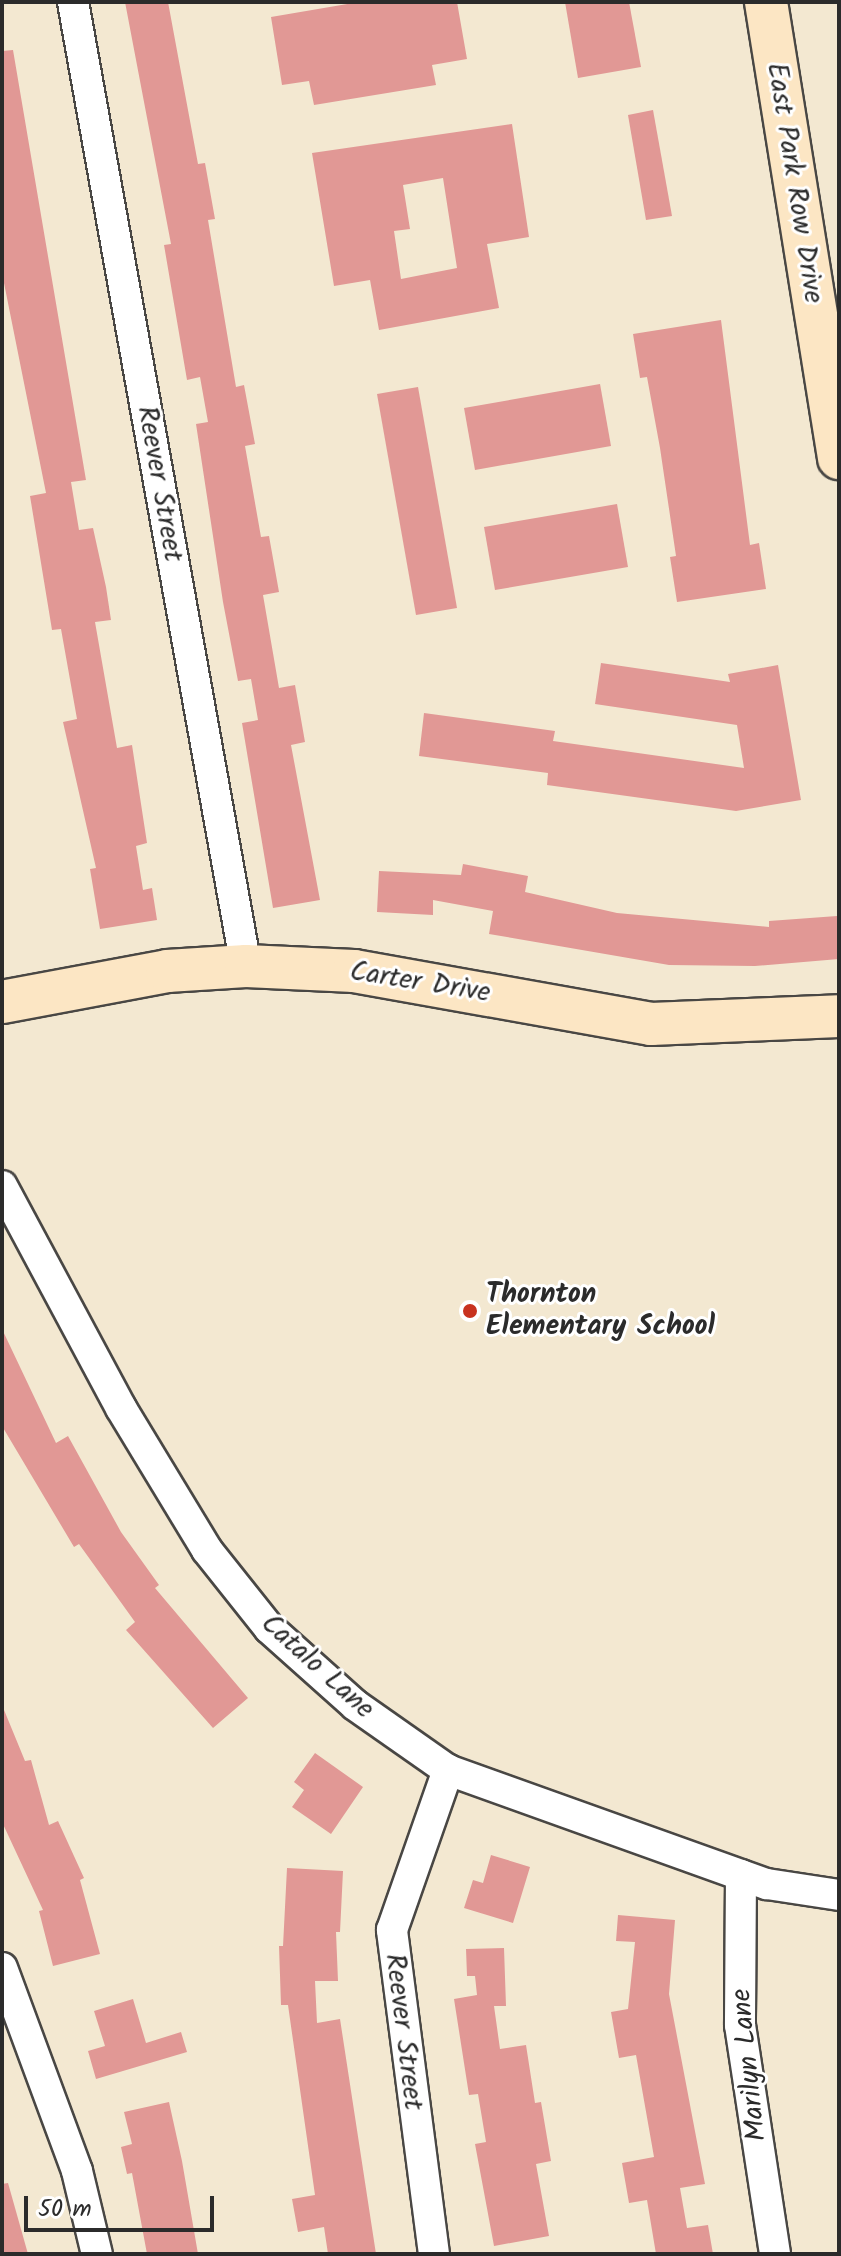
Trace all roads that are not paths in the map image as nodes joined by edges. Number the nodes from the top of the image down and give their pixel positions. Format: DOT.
graph roads {
  1 [pos="73,2"];
  2 [pos="766,2"];
  3 [pos="839,458"];
  4 [pos="246,966"];
  5 [pos="2,1002"];
  6 [pos="839,1016"];
  7 [pos="2,1186"];
  8 [pos="448,1770"];
  9 [pos="741,1875"];
  10 [pos="839,1895"];
  11 [pos="2,1968"];
  12 [pos="97,2254"];
  13 [pos="434,2254"];
  14 [pos="775,2254"];
  1 -- 4 [label="street, Reever Street"];
  2 -- 3 [label="street, East Park Row Drive"];
  4 -- 5 [label="street, Carter Drive"];
  4 -- 6 [label="street, Carter Drive"];
  7 -- 8 [label="street, Catalo Lane"];
  8 -- 9 [label="street, Catalo Lane"];
  8 -- 13 [label="street, Reever Street"];
  9 -- 10 [label="street, Catalo Lane"];
  9 -- 14 [label="street, Marilyn Lane"];
  11 -- 12 [label="street"];
}
